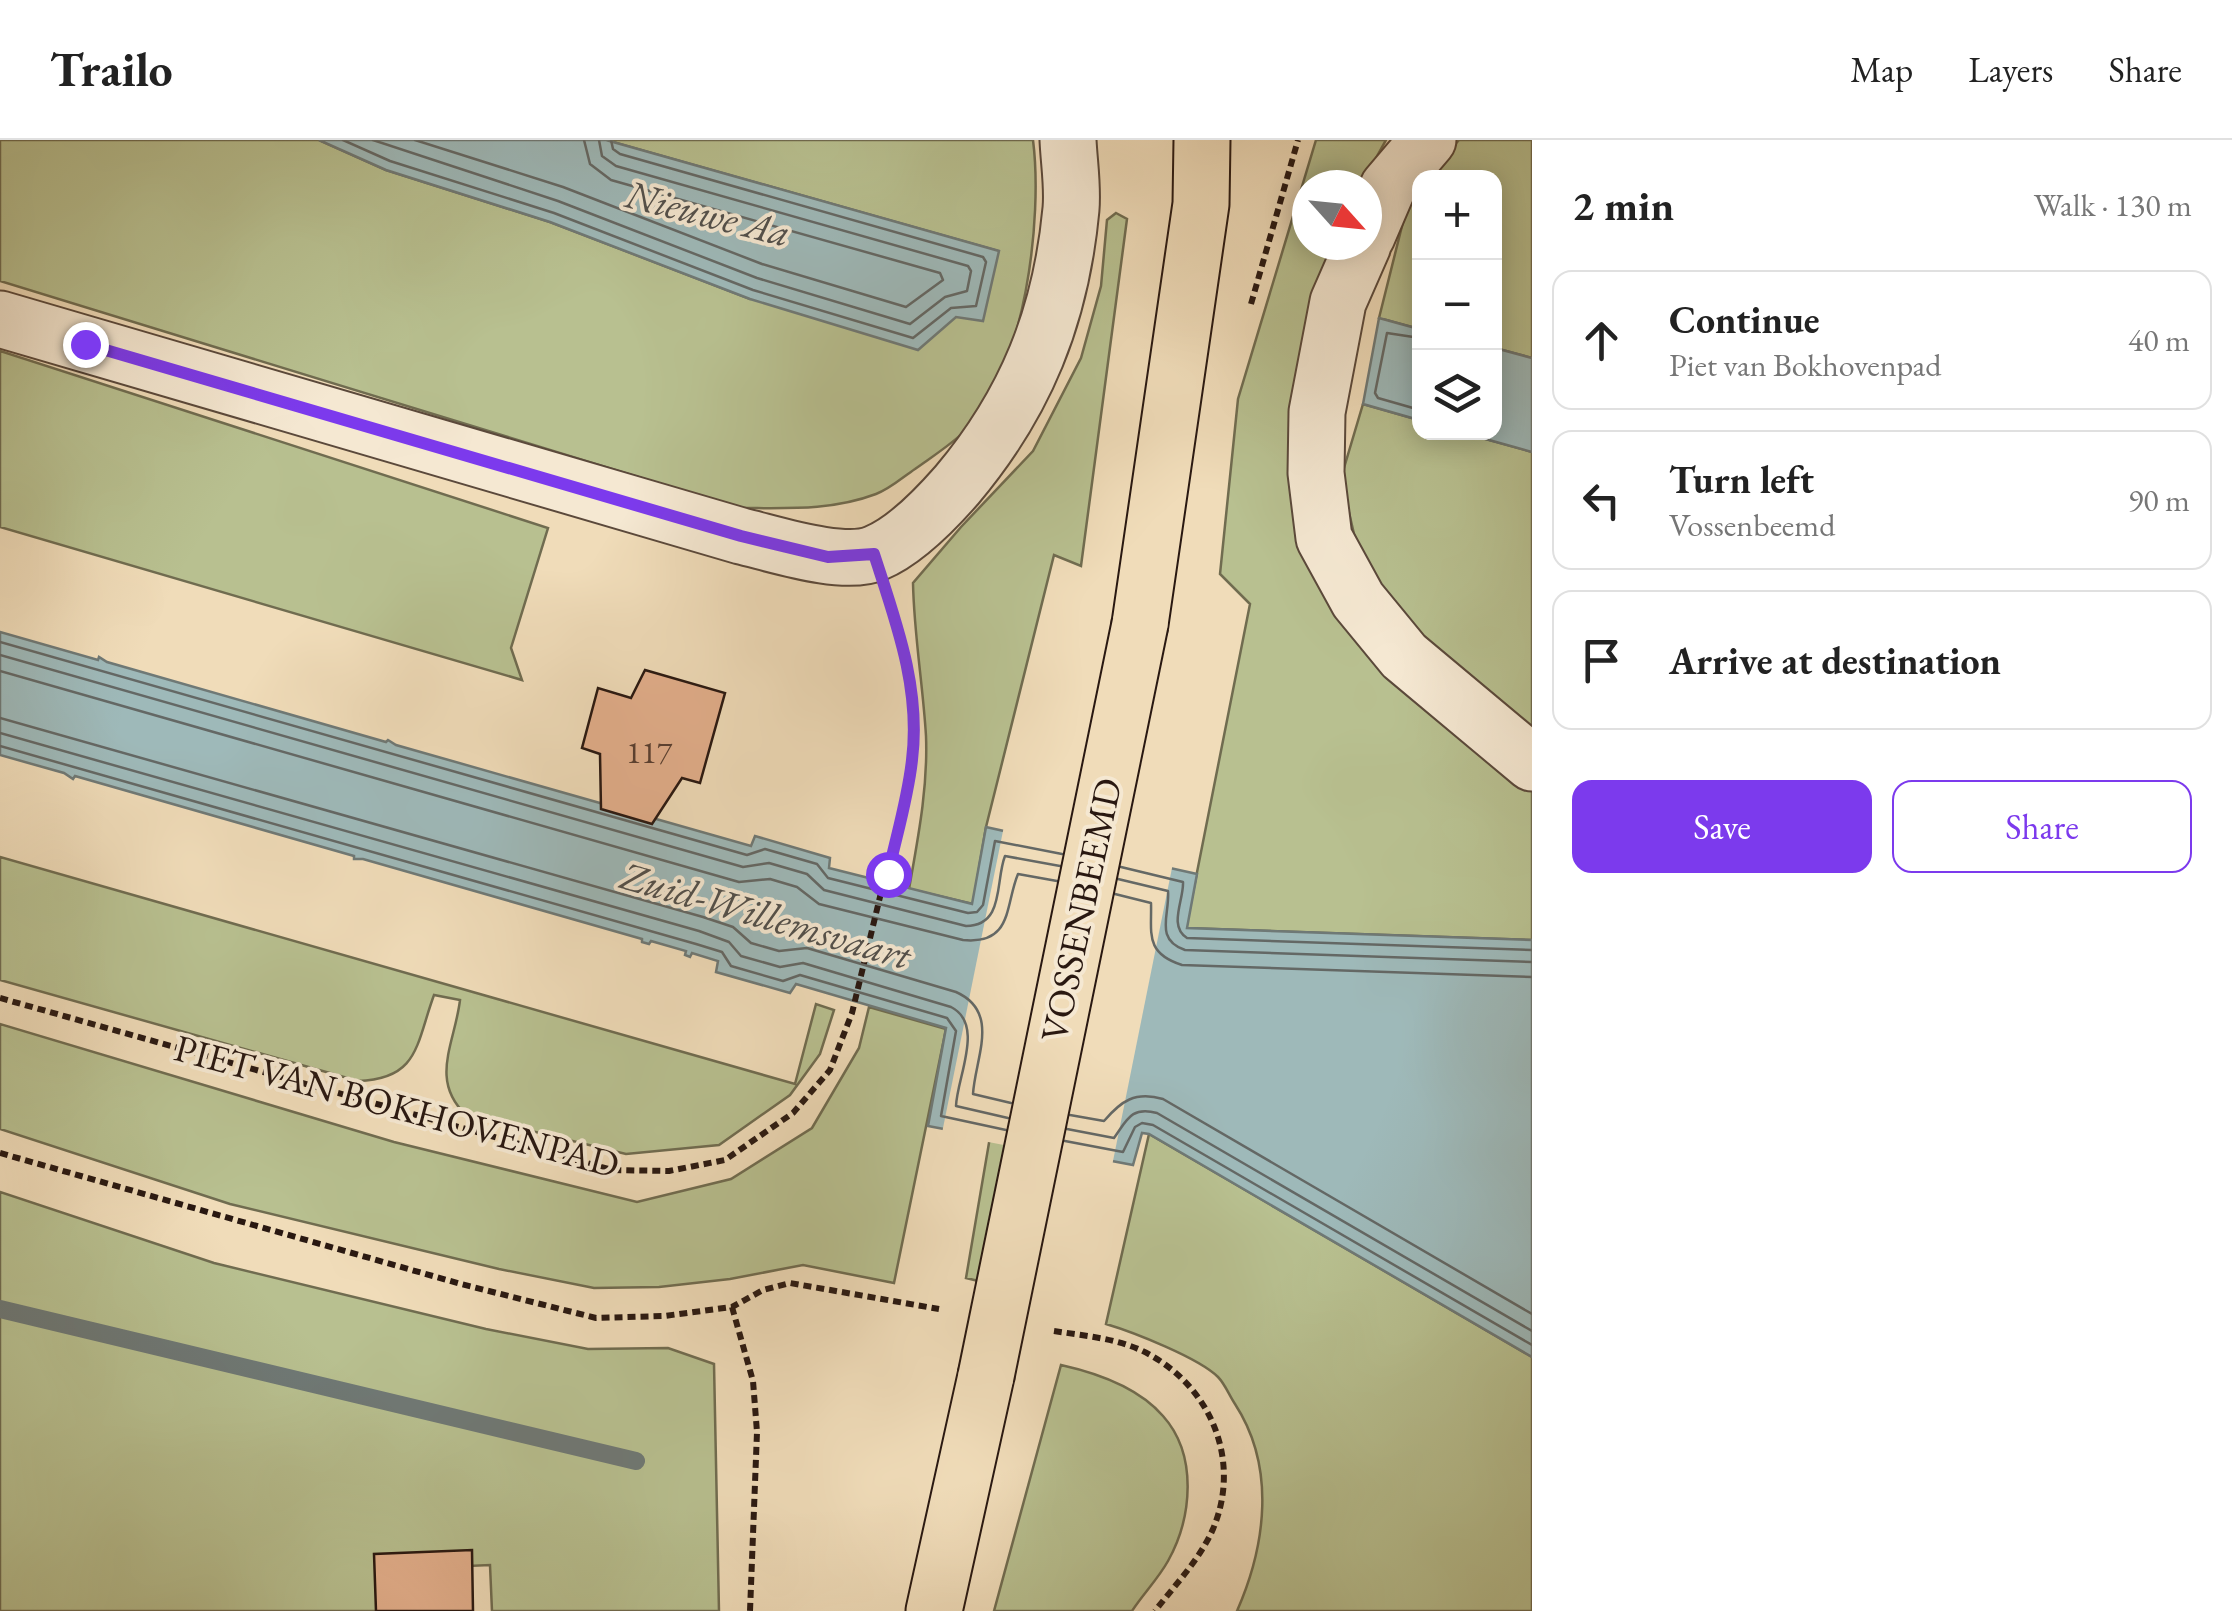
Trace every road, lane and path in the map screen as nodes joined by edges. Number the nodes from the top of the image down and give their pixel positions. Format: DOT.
graph roads {
  1 [pos="1068,140"];
  2 [pos="1202,140"];
  3 [pos="1228,140"];
  4 [pos="1428,140"];
  5 [pos="1382,202"];
  6 [pos="1201,204"];
  7 [pos="1356,260"];
  8 [pos="0,319"];
  9 [pos="874,554"];
  10 [pos="1532,763"];
  11 [pos="0,998"];
  12 [pos="0,1153"];
  13 [pos="750,1611"];
  14 [pos="934,1611"];
  1 -- 9 [label="street"];
  2 -- 6 [label="main road, VOSSENBEEMD"];
  3 -- 6 [label="main road, VOSSENBEEMD"];
  4 -- 5 [label="street"];
  6 -- 14 [label="main road, VOSSENBEEMD, bridge"];
  7 -- 10 [label="street"];
  8 -- 9 [label="street"];
  9 -- 11 [label="path, PIET VAN BOKHOVENPAD"];
  12 -- 13 [label="path"];
}
